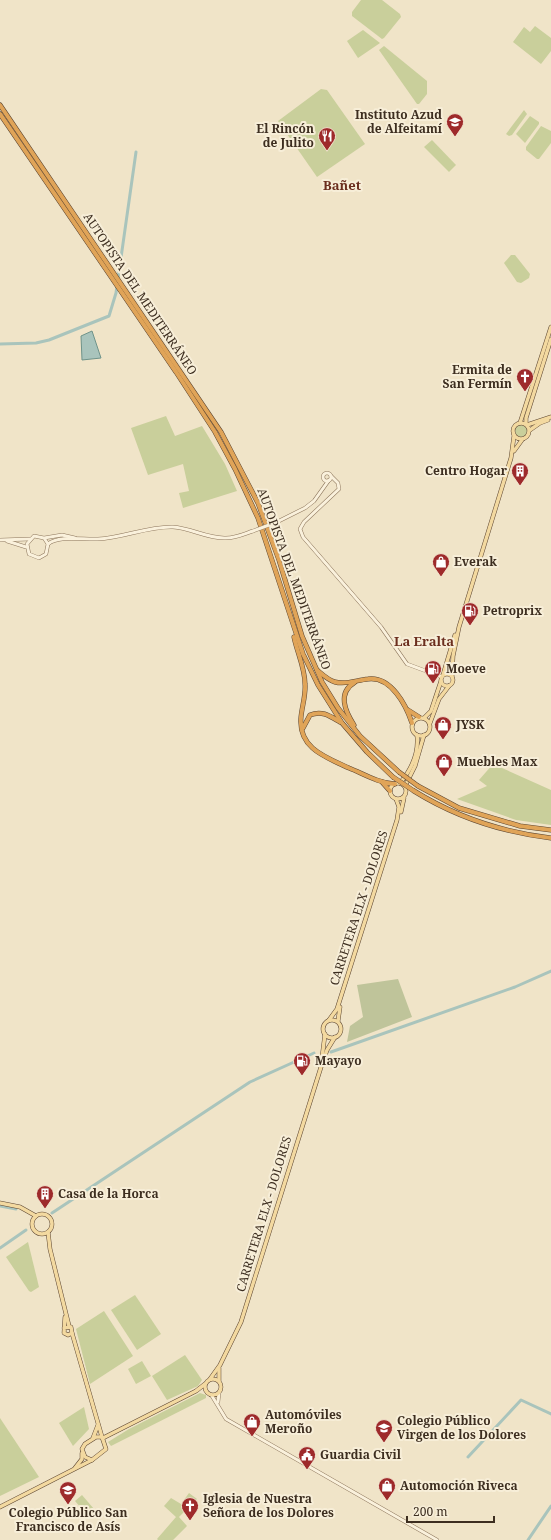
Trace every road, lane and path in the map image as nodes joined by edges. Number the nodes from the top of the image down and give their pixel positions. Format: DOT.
graph roads {
  1 [pos="0,105"];
  2 [pos="0,114"];
  3 [pos="117,281"];
  4 [pos="551,326"];
  5 [pos="551,339"];
  6 [pos="551,418"];
  7 [pos="520,423"];
  8 [pos="527,425"];
  9 [pos="530,430"];
  10 [pos="514,436"];
  11 [pos="522,440"];
  12 [pos="511,458"];
  13 [pos="324,479"];
  14 [pos="330,479"];
  15 [pos="322,489"];
  16 [pos="30,538"];
  17 [pos="44,538"];
  18 [pos="1,540"];
  19 [pos="80,540"];
  20 [pos="48,544"];
  21 [pos="26,548"];
  22 [pos="293,624"];
  23 [pos="459,627"];
  24 [pos="315,668"];
  25 [pos="452,676"];
  26 [pos="442,678"];
  27 [pos="358,681"];
  28 [pos="449,686"];
  29 [pos="408,710"];
  30 [pos="422,718"];
  31 [pos="342,723"];
  32 [pos="430,723"];
  33 [pos="412,724"];
  34 [pos="302,730"];
  35 [pos="417,735"];
  36 [pos="424,735"];
  37 [pos="360,736"];
  38 [pos="381,782"];
  39 [pos="397,783"];
  40 [pos="405,786"];
  41 [pos="390,791"];
  42 [pos="404,798"];
  43 [pos="396,799"];
  44 [pos="551,830"];
  45 [pos="551,838"];
  46 [pos="329,1020"];
  47 [pos="338,1021"];
  48 [pos="325,1034"];
  49 [pos="335,1037"];
  50 [pos="321,1066"];
  51 [pos="0,1203"];
  52 [pos="36,1216"];
  53 [pos="48,1232"];
  54 [pos="41,1234"];
  55 [pos="50,1249"];
  56 [pos="65,1310"];
  57 [pos="69,1326"];
  58 [pos="64,1328"];
  59 [pos="71,1335"];
  60 [pos="220,1365"];
  61 [pos="210,1379"];
  62 [pos="219,1381"];
  63 [pos="205,1384"];
  64 [pos="196,1391"];
  65 [pos="206,1392"];
  66 [pos="219,1393"];
  67 [pos="212,1396"];
  68 [pos="218,1402"];
  69 [pos="98,1424"];
  70 [pos="112,1434"];
  71 [pos="93,1438"];
  72 [pos="102,1438"];
  73 [pos="106,1444"];
  74 [pos="82,1453"];
  75 [pos="92,1460"];
  76 [pos="74,1470"];
  77 [pos="0,1507"];
  78 [pos="438,1540"];
  1 -- 3 [label="highway, AUTOPISTA DEL MEDITERRÁNEO"];
  2 -- 3 [label="highway, AUTOPISTA DEL MEDITERRÁNEO"];
  3 -- 22 [label="highway, AUTOPISTA DEL MEDITERRÁNEO"];
  3 -- 24 [label="highway, AUTOPISTA DEL MEDITERRÁNEO"];
  4 -- 7 [label="main road"];
  5 -- 8 [label="main road"];
  6 -- 8 [label="main road"];
  6 -- 9 [label="main road"];
  7 -- 8 [label="main road"];
  7 -- 10 [label="main road"];
  8 -- 9 [label="main road"];
  9 -- 11 [label="main road"];
  10 -- 11 [label="main road"];
  10 -- 12 [label="main road"];
  11 -- 12 [label="main road"];
  12 -- 23 [label="main road"];
  13 -- 14 [label="street"];
  13 -- 14 [label="street"];
  13 -- 15 [label="street"];
  14 -- 15 [label="street"];
  14 -- 26 [label="street"];
  15 -- 19 [label="street, bridge"];
  16 -- 17 [label="street"];
  16 -- 18 [label="street"];
  16 -- 21 [label="street"];
  17 -- 19 [label="street"];
  17 -- 20 [label="street"];
  18 -- 21 [label="street"];
  19 -- 20 [label="street"];
  20 -- 21 [label="street"];
  22 -- 31 [label="highway, AUTOPISTA DEL MEDITERRÁNEO"];
  22 -- 34 [label="highway"];
  23 -- 25 [label="main road"];
  23 -- 26 [label="main road"];
  24 -- 27 [label="highway"];
  24 -- 37 [label="highway, AUTOPISTA DEL MEDITERRÁNEO"];
  25 -- 26 [label="main road"];
  25 -- 28 [label="main road"];
  26 -- 28 [label="main road"];
  26 -- 30 [label="main road"];
  27 -- 29 [label="highway"];
  27 -- 37 [label="highway"];
  28 -- 32 [label="main road"];
  29 -- 30 [label="highway"];
  29 -- 33 [label="highway"];
  30 -- 32 [label="main road"];
  30 -- 33 [label="main road"];
  31 -- 34 [label="highway"];
  31 -- 45 [label="highway, AUTOPISTA DEL MEDITERRÁNEO, bridge"];
  32 -- 36 [label="main road"];
  33 -- 35 [label="main road"];
  34 -- 38 [label="highway"];
  35 -- 36 [label="main road"];
  35 -- 39 [label="main road"];
  36 -- 40 [label="main road"];
  37 -- 44 [label="highway, AUTOPISTA DEL MEDITERRÁNEO, bridge"];
  38 -- 39 [label="highway"];
  38 -- 41 [label="highway"];
  39 -- 40 [label="main road"];
  39 -- 41 [label="main road"];
  40 -- 42 [label="main road"];
  41 -- 43 [label="main road"];
  42 -- 43 [label="main road"];
  42 -- 47 [label="main road, CARRETERA ELX - DOLORES"];
  43 -- 46 [label="main road, CARRETERA ELX - DOLORES"];
  46 -- 47 [label="main road"];
  46 -- 48 [label="main road"];
  47 -- 49 [label="main road"];
  48 -- 49 [label="main road"];
  48 -- 50 [label="main road, CARRETERA ELX - DOLORES"];
  49 -- 50 [label="main road, CARRETERA ELX - DOLORES"];
  50 -- 60 [label="main road, CARRETERA ELX - DOLORES"];
  51 -- 52 [label="main road"];
  52 -- 53 [label="main road"];
  52 -- 54 [label="main road"];
  53 -- 54 [label="main road"];
  53 -- 55 [label="main road"];
  54 -- 55 [label="main road"];
  55 -- 56 [label="main road"];
  56 -- 57 [label="main road"];
  56 -- 58 [label="main road"];
  57 -- 58 [label="main road"];
  57 -- 59 [label="main road"];
  58 -- 59 [label="main road"];
  59 -- 69 [label="main road"];
  60 -- 61 [label="main road, CARRETERA ELX - DOLORES"];
  60 -- 62 [label="main road, CARRETERA ELX - DOLORES"];
  61 -- 62 [label="main road"];
  61 -- 63 [label="main road"];
  62 -- 66 [label="main road"];
  63 -- 64 [label="main road"];
  63 -- 65 [label="main road"];
  64 -- 65 [label="main road"];
  64 -- 70 [label="main road"];
  65 -- 67 [label="main road"];
  66 -- 67 [label="main road"];
  66 -- 68 [label="street"];
  67 -- 68 [label="street"];
  68 -- 78 [label="street"];
  69 -- 71 [label="main road"];
  69 -- 72 [label="main road"];
  70 -- 72 [label="main road"];
  70 -- 73 [label="main road"];
  71 -- 72 [label="main road"];
  71 -- 74 [label="main road"];
  72 -- 73 [label="main road"];
  73 -- 75 [label="main road"];
  74 -- 75 [label="main road"];
  74 -- 76 [label="main road"];
  75 -- 76 [label="main road"];
  76 -- 77 [label="main road"];
}
